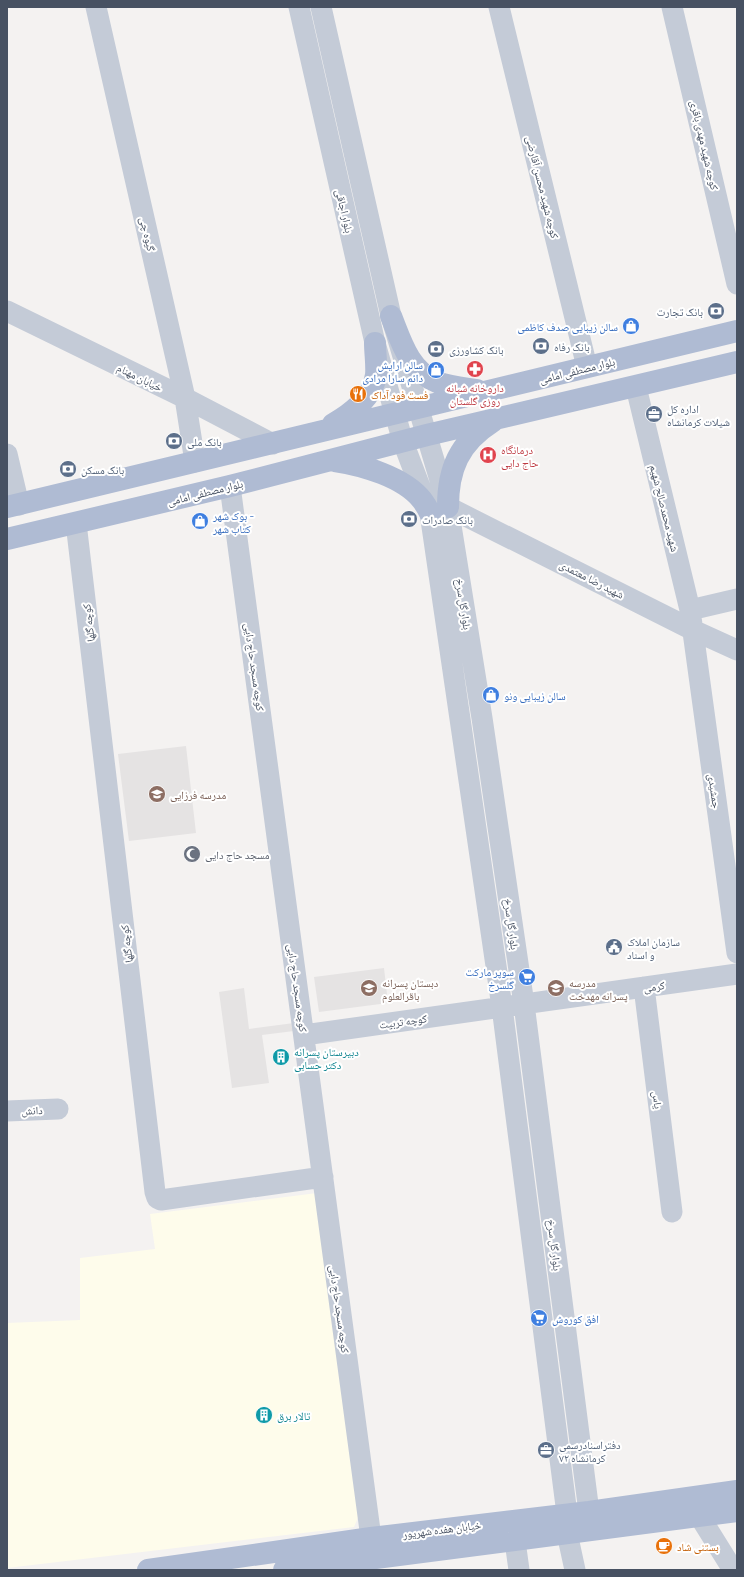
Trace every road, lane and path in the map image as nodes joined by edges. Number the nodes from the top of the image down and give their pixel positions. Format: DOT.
graph roads {
  1 [pos="96,7"];
  2 [pos="299,7"];
  3 [pos="321,7"];
  4 [pos="499,7"];
  5 [pos="672,7"];
  6 [pos="737,284"];
  7 [pos="7,311"];
  8 [pos="390,316"];
  9 [pos="737,331"];
  10 [pos="375,343"];
  11 [pos="737,362"];
  12 [pos="587,367"];
  13 [pos="636,387"];
  14 [pos="488,392"];
  15 [pos="185,398"];
  16 [pos="417,408"];
  17 [pos="394,413"];
  18 [pos="497,419"];
  19 [pos="321,431"];
  20 [pos="427,435"];
  21 [pos="403,442"];
  22 [pos="272,444"];
  23 [pos="7,454"];
  24 [pos="329,461"];
  25 [pos="195,462"];
  26 [pos="230,486"];
  27 [pos="13,506"];
  28 [pos="439,510"];
  29 [pos="76,523"];
  30 [pos="7,539"];
  31 [pos="737,599"];
  32 [pos="692,620"];
  33 [pos="737,650"];
  34 [pos="482,718"];
  35 [pos="461,721"];
  36 [pos="737,953"];
  37 [pos="737,974"];
  38 [pos="644,987"];
  39 [pos="524,1004"];
  40 [pos="502,1007"];
  41 [pos="304,1035"];
  42 [pos="58,1109"];
  43 [pos="7,1111"];
  44 [pos="323,1177"];
  45 [pos="672,1212"];
  46 [pos="556,1256"];
  47 [pos="535,1258"];
  48 [pos="737,1492"];
  49 [pos="737,1511"];
  50 [pos="589,1512"];
  51 [pos="700,1517"];
  52 [pos="567,1523"];
  53 [pos="371,1538"];
  54 [pos="515,1541"];
  55 [pos="351,1566"];
  56 [pos="148,1570"];
  57 [pos="284,1570"];
  58 [pos="519,1570"];
  59 [pos="575,1570"];
  60 [pos="733,1570"];
  1 -- 15 [label="street, گیوه چی"];
  2 -- 10 [label="street, بلوار اجاقی"];
  3 -- 8 [label="street, بلوار اجاقی"];
  4 -- 12 [label="street, کوچه شهید محسن آقارضی"];
  5 -- 6 [label="street, کوچه شهید مهدی باقری"];
  7 -- 15 [label="street, خیابان مهنام"];
  8 -- 14 [label="main road"];
  8 -- 16 [label="street, بلوار اجاقی"];
  9 -- 12 [label="main road, بلوار مصطفی امامی"];
  10 -- 17 [label="street, بلوار اجاقی"];
  10 -- 19 [label="main road"];
  11 -- 13 [label="main road"];
  12 -- 14 [label="main road, بلوار مصطفی امامی"];
  13 -- 18 [label="main road"];
  13 -- 32 [label="street, شهید محمدصالح شهیم"];
  14 -- 16 [label="main road, بلوار مصطفی امامی"];
  15 -- 22 [label="street, خیابان مهنام"];
  15 -- 25 [label="street, گیوه چی"];
  16 -- 17 [label="main road, بلوار مصطفی امامی"];
  16 -- 20 [label="street, بلوار اجاقی"];
  17 -- 19 [label="main road"];
  17 -- 21 [label="street, بلوار اجاقی"];
  18 -- 20 [label="main road"];
  18 -- 28 [label="main road"];
  19 -- 22 [label="main road"];
  20 -- 21 [label="main road, بلوار مصطفی امامی"];
  20 -- 28 [label="street, بلوار گل سرخ"];
  21 -- 24 [label="main road, بلوار مصطفی امامی"];
  21 -- 28 [label="street, بلوار گل سرخ"];
  22 -- 25 [label="main road"];
  23 -- 27 [label="street"];
  24 -- 26 [label="main road, بلوار مصطفی امامی"];
  24 -- 28 [label="main road"];
  25 -- 27 [label="main road"];
  26 -- 29 [label="main road, بلوار مصطفی امامی"];
  26 -- 41 [label="street, کوچه مسجد حاج دایی"];
  28 -- 32 [label="street, شهید رضا معتمدی"];
  28 -- 34 [label="street, بلوار گل سرخ"];
  28 -- 35 [label="street, بلوار گل سرخ"];
  29 -- 30 [label="main road, بلوار مصطفی امامی"];
  29 -- 44 [label="street, کوچه گلها"];
  31 -- 32 [label="street"];
  32 -- 33 [label="street, شهید رضا معتمدی"];
  32 -- 36 [label="street, جمشیدی"];
  34 -- 35 [label="street"];
  34 -- 39 [label="street, بلوار گل سرخ"];
  35 -- 40 [label="street, بلوار گل سرخ"];
  37 -- 38 [label="street, کرمی"];
  38 -- 39 [label="street, کرمی"];
  38 -- 45 [label="street, یاس"];
  39 -- 40 [label="street, کرمی"];
  39 -- 46 [label="street, بلوار گل سرخ"];
  40 -- 41 [label="street, کوچه تربیت"];
  40 -- 47 [label="street, بلوار گل سرخ"];
  41 -- 44 [label="street, کوچه مسجد حاج دایی"];
  42 -- 43 [label="street, دانش"];
  44 -- 53 [label="street, کوچه مسجد حاج دایی"];
  46 -- 47 [label="street"];
  46 -- 50 [label="street, بلوار گل سرخ"];
  47 -- 52 [label="street, بلوار گل سرخ"];
  48 -- 50 [label="main road, خیابان هفده شهریور"];
  49 -- 51 [label="main road, خیابان هفده شهریور"];
  50 -- 52 [label="main road, خیابان هفده شهریور"];
  51 -- 52 [label="main road, خیابان هفده شهریور"];
  51 -- 60 [label="street"];
  52 -- 53 [label="main road, خیابان هفده شهریور"];
  52 -- 54 [label="main road, خیابان هفده شهریور"];
  52 -- 59 [label="street, بلوار گل سرخ"];
  53 -- 56 [label="main road, خیابان هفده شهریور"];
  54 -- 55 [label="main road, خیابان هفده شهریور"];
  54 -- 58 [label="street"];
  55 -- 57 [label="main road, خیابان هفده شهریور"];
}
